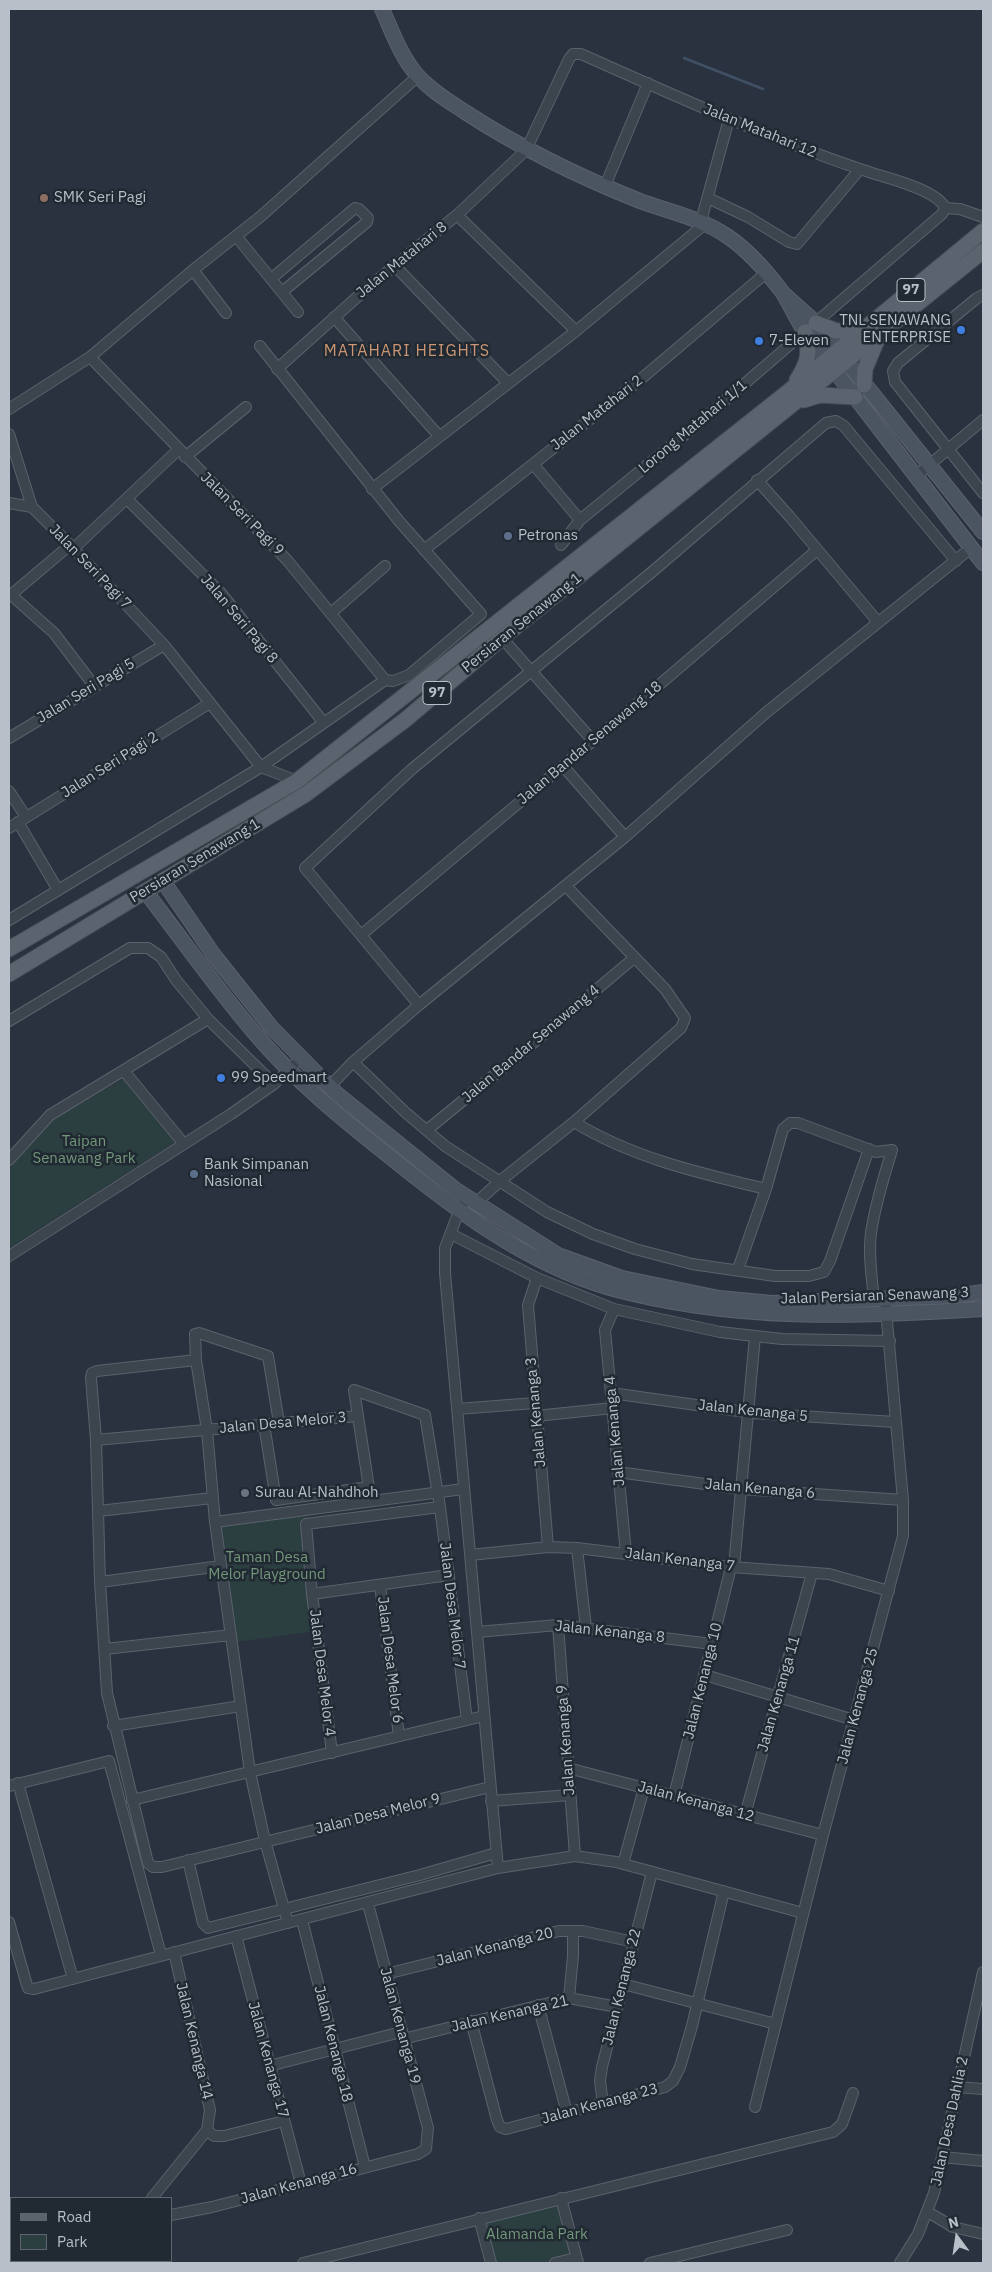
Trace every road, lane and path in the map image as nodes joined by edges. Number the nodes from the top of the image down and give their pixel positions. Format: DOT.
graph roads {
  1 [pos="382,9"];
  2 [pos="418,76"];
  3 [pos="648,83"];
  4 [pos="729,119"];
  5 [pos="526,150"];
  6 [pos="860,168"];
  7 [pos="605,186"];
  8 [pos="708,198"];
  9 [pos="945,208"];
  10 [pos="457,215"];
  11 [pos="983,217"];
  12 [pos="703,222"];
  13 [pos="983,231"];
  14 [pos="236,236"];
  15 [pos="983,251"];
  16 [pos="394,265"];
  17 [pos="193,270"];
  18 [pos="766,273"];
  19 [pos="271,279"];
  20 [pos="282,292"];
  21 [pos="983,295"];
  22 [pos="298,312"];
  23 [pos="226,313"];
  24 [pos="334,317"];
  25 [pos="811,327"];
  26 [pos="862,330"];
  27 [pos="576,331"];
  28 [pos="879,336"];
  29 [pos="260,346"];
  30 [pos="90,357"];
  31 [pos="837,361"];
  32 [pos="278,369"];
  33 [pos="507,382"];
  34 [pos="792,387"];
  35 [pos="859,391"];
  36 [pos="798,402"];
  37 [pos="246,407"];
  38 [pos="9,409"];
  39 [pos="983,420"];
  40 [pos="9,434"];
  41 [pos="438,436"];
  42 [pos="949,448"];
  43 [pos="182,453"];
  44 [pos="532,464"];
  45 [pos="929,466"];
  46 [pos="916,476"];
  47 [pos="756,480"];
  48 [pos="372,488"];
  49 [pos="983,493"];
  50 [pos="127,499"];
  51 [pos="9,503"];
  52 [pos="32,507"];
  53 [pos="580,520"];
  54 [pos="983,532"];
  55 [pos="561,546"];
  56 [pos="72,547"];
  57 [pos="971,548"];
  58 [pos="424,550"];
  59 [pos="817,550"];
  60 [pos="956,561"];
  61 [pos="983,564"];
  62 [pos="385,566"];
  63 [pos="10,594"];
  64 [pos="331,613"];
  65 [pos="878,622"];
  66 [pos="502,638"];
  67 [pos="164,645"];
  68 [pos="530,671"];
  69 [pos="385,680"];
  70 [pos="95,687"];
  71 [pos="210,703"];
  72 [pos="324,723"];
  73 [pos="9,738"];
  74 [pos="593,741"];
  75 [pos="563,766"];
  76 [pos="261,767"];
  77 [pos="297,781"];
  78 [pos="9,791"];
  79 [pos="18,822"];
  80 [pos="625,837"];
  81 [pos="162,881"];
  82 [pos="566,886"];
  83 [pos="58,890"];
  84 [pos="145,891"];
  85 [pos="9,920"];
  86 [pos="361,935"];
  87 [pos="9,949"];
  88 [pos="634,958"];
  89 [pos="9,974"];
  90 [pos="419,1005"];
  91 [pos="10,1017"];
  92 [pos="208,1019"];
  93 [pos="301,1058"];
  94 [pos="352,1062"];
  95 [pos="290,1069"];
  96 [pos="124,1072"];
  97 [pos="274,1084"];
  98 [pos="330,1086"];
  99 [pos="574,1122"];
  100 [pos="427,1130"];
  101 [pos="184,1144"];
  102 [pos="869,1149"];
  103 [pos="10,1156"];
  104 [pos="500,1181"];
  105 [pos="766,1189"];
  106 [pos="472,1200"];
  107 [pos="459,1211"];
  108 [pos="451,1234"];
  109 [pos="9,1256"];
  110 [pos="738,1270"];
  111 [pos="537,1278"];
  112 [pos="983,1292"];
  113 [pos="879,1300"];
  114 [pos="614,1309"];
  115 [pos="983,1309"];
  116 [pos="886,1315"];
  117 [pos="755,1336"];
  118 [pos="889,1341"];
  119 [pos="196,1360"];
  120 [pos="611,1393"];
  121 [pos="535,1402"];
  122 [pos="613,1408"];
  123 [pos="457,1409"];
  124 [pos="747,1412"];
  125 [pos="358,1416"];
  126 [pos="536,1416"];
  127 [pos="895,1422"];
  128 [pos="280,1423"];
  129 [pos="264,1424"];
  130 [pos="207,1430"];
  131 [pos="96,1440"];
  132 [pos="618,1472"];
  133 [pos="369,1487"];
  134 [pos="464,1489"];
  135 [pos="741,1489"];
  136 [pos="438,1492"];
  137 [pos="212,1498"];
  138 [pos="903,1500"];
  139 [pos="371,1501"];
  140 [pos="440,1508"];
  141 [pos="99,1511"];
  142 [pos="215,1522"];
  143 [pos="548,1547"];
  144 [pos="577,1548"];
  145 [pos="626,1554"];
  146 [pos="470,1555"];
  147 [pos="221,1566"];
  148 [pos="733,1567"];
  149 [pos="812,1572"];
  150 [pos="449,1576"];
  151 [pos="100,1582"];
  152 [pos="380,1585"];
  153 [pos="889,1591"];
  154 [pos="312,1594"];
  155 [pos="558,1625"];
  156 [pos="586,1628"];
  157 [pos="477,1632"];
  158 [pos="231,1634"];
  159 [pos="712,1644"];
  160 [pos="105,1649"];
  161 [pos="705,1675"];
  162 [pos="778,1698"];
  163 [pos="240,1706"];
  164 [pos="484,1716"];
  165 [pos="466,1720"];
  166 [pos="854,1720"];
  167 [pos="114,1726"];
  168 [pos="399,1736"];
  169 [pos="332,1753"];
  170 [pos="568,1768"];
  171 [pos="250,1772"];
  172 [pos="13,1784"];
  173 [pos="490,1787"];
  174 [pos="644,1788"];
  175 [pos="570,1795"];
  176 [pos="674,1796"];
  177 [pos="132,1800"];
  178 [pos="491,1801"];
  179 [pos="745,1815"];
  180 [pos="823,1835"];
  181 [pos="265,1841"];
  182 [pos="496,1853"];
  183 [pos="575,1856"];
  184 [pos="188,1860"];
  185 [pos="623,1864"];
  186 [pos="498,1868"];
  187 [pos="652,1872"];
  188 [pos="724,1891"];
  189 [pos="368,1904"];
  190 [pos="283,1908"];
  191 [pos="803,1913"];
  192 [pos="302,1920"];
  193 [pos="9,1922"];
  194 [pos="288,1923"];
  195 [pos="573,1931"];
  196 [pos="236,1936"];
  197 [pos="634,1942"];
  198 [pos="174,1952"];
  199 [pos="161,1955"];
  200 [pos="983,1972"];
  201 [pos="386,1974"];
  202 [pos="72,1979"];
  203 [pos="623,1984"];
  204 [pos="569,1998"];
  205 [pos="538,2005"];
  206 [pos="697,2005"];
  207 [pos="617,2007"];
  208 [pos="978,2018"];
  209 [pos="471,2022"];
  210 [pos="776,2024"];
  211 [pos="402,2036"];
  212 [pos="334,2049"];
  213 [pos="269,2066"];
  214 [pos="958,2087"];
  215 [pos="983,2089"];
  216 [pos="853,2093"];
  217 [pos="603,2103"];
  218 [pos="755,2107"];
  219 [pos="567,2113"];
  220 [pos="284,2121"];
  221 [pos="206,2130"];
  222 [pos="426,2149"];
  223 [pos="942,2157"];
  224 [pos="983,2161"];
  225 [pos="365,2167"];
  226 [pos="301,2184"];
  227 [pos="153,2197"];
  228 [pos="561,2198"];
  229 [pos="928,2212"];
  230 [pos="172,2215"];
  231 [pos="479,2218"];
  232 [pos="787,2230"];
  233 [pos="983,2234"];
  234 [pos="328,2260"];
  235 [pos="577,2261"];
  236 [pos="303,2263"];
  237 [pos="491,2263"];
  238 [pos="556,2263"];
  239 [pos="650,2263"];
  240 [pos="900,2263"];
  1 -- 2 [label="street"];
  2 -- 5 [label="street"];
  2 -- 14 [label="street"];
  3 -- 4 [label="street, Jalan Matahari 12"];
  3 -- 5 [label="street, Jalan Matahari 12"];
  3 -- 7 [label="street"];
  4 -- 6 [label="street, Jalan Matahari 12"];
  4 -- 8 [label="street"];
  5 -- 7 [label="street"];
  5 -- 10 [label="street, Jalan Matahari 8"];
  6 -- 8 [label="street"];
  6 -- 9 [label="street, Jalan Matahari 12"];
  7 -- 12 [label="street"];
  8 -- 12 [label="street"];
  9 -- 11 [label="street"];
  9 -- 25 [label="street, Lorong Matahari 1/1"];
  10 -- 16 [label="street, Jalan Matahari 8"];
  10 -- 27 [label="street"];
  12 -- 18 [label="street"];
  12 -- 27 [label="street"];
  13 -- 26 [label="main road, Persiaran Senawang 1 / 97"];
  14 -- 17 [label="street"];
  14 -- 19 [label="street"];
  15 -- 28 [label="main road, Persiaran Senawang 1 / 97"];
  16 -- 24 [label="street, Jalan Matahari 8"];
  16 -- 33 [label="street"];
  17 -- 23 [label="street"];
  17 -- 30 [label="street"];
  18 -- 25 [label="street"];
  18 -- 44 [label="street, Jalan Matahari 2"];
  19 -- 20 [label="street"];
  19 -- 20 [label="street"];
  20 -- 22 [label="street"];
  21 -- 42 [label="street"];
  24 -- 32 [label="street, Jalan Matahari 8"];
  24 -- 41 [label="street"];
  25 -- 26 [label="main road"];
  25 -- 31 [label="street"];
  25 -- 34 [label="main road"];
  25 -- 53 [label="street, Lorong Matahari 1/1"];
  26 -- 31 [label="main road, Persiaran Senawang 1 / 97"];
  27 -- 33 [label="street"];
  28 -- 31 [label="main road, Persiaran Senawang 1 / 97"];
  28 -- 35 [label="main road"];
  29 -- 32 [label="street"];
  30 -- 38 [label="street"];
  30 -- 43 [label="street, Jalan Seri Pagi 9"];
  31 -- 34 [label="main road, Persiaran Senawang 1 / 97"];
  31 -- 35 [label="street"];
  31 -- 36 [label="main road, Persiaran Senawang 1 / 97"];
  32 -- 48 [label="street"];
  33 -- 41 [label="street"];
  34 -- 77 [label="main road, Persiaran Senawang 1 / 97"];
  35 -- 36 [label="main road"];
  35 -- 45 [label="street"];
  35 -- 46 [label="street"];
  36 -- 66 [label="main road, Persiaran Senawang 1 / 97"];
  37 -- 43 [label="street"];
  39 -- 42 [label="street"];
  40 -- 52 [label="street"];
  41 -- 48 [label="street"];
  42 -- 45 [label="street"];
  42 -- 49 [label="street"];
  43 -- 50 [label="street"];
  43 -- 64 [label="street, Jalan Seri Pagi 9"];
  44 -- 53 [label="street"];
  44 -- 58 [label="street, Jalan Matahari 2"];
  45 -- 46 [label="street"];
  45 -- 54 [label="street"];
  46 -- 57 [label="street"];
  47 -- 59 [label="street"];
  47 -- 60 [label="street"];
  47 -- 68 [label="street"];
  48 -- 58 [label="street"];
  50 -- 56 [label="street"];
  50 -- 72 [label="street, Jalan Seri Pagi 8"];
  51 -- 52 [label="street"];
  52 -- 56 [label="street, Jalan Seri Pagi 7"];
  53 -- 55 [label="street, Lorong Matahari 1/1"];
  56 -- 63 [label="street"];
  56 -- 67 [label="street, Jalan Seri Pagi 7"];
  57 -- 60 [label="street"];
  57 -- 61 [label="street"];
  58 -- 69 [label="street"];
  59 -- 65 [label="street"];
  59 -- 74 [label="street, Jalan Bandar Senawang 18"];
  60 -- 65 [label="street"];
  62 -- 64 [label="street"];
  63 -- 70 [label="street"];
  64 -- 69 [label="street, Jalan Seri Pagi 9"];
  65 -- 80 [label="street"];
  66 -- 68 [label="street"];
  66 -- 81 [label="main road, Persiaran Senawang 1 / 97"];
  67 -- 70 [label="street, Jalan Seri Pagi 5"];
  67 -- 71 [label="street, Jalan Seri Pagi 7"];
  68 -- 74 [label="street"];
  68 -- 86 [label="street"];
  69 -- 72 [label="street"];
  70 -- 73 [label="street, Jalan Seri Pagi 5"];
  71 -- 76 [label="street, Jalan Seri Pagi 7"];
  71 -- 79 [label="street, Jalan Seri Pagi 2"];
  72 -- 76 [label="street"];
  74 -- 75 [label="street, Jalan Bandar Senawang 18"];
  75 -- 80 [label="street"];
  75 -- 86 [label="street, Jalan Bandar Senawang 18"];
  76 -- 77 [label="street"];
  76 -- 83 [label="street"];
  77 -- 87 [label="main road, Persiaran Senawang 1 / 97"];
  78 -- 79 [label="street"];
  79 -- 83 [label="street"];
  80 -- 82 [label="street"];
  81 -- 84 [label="main road, Persiaran Senawang 1 / 97"];
  81 -- 93 [label="street, Jalan Persiaran Senawang 3"];
  82 -- 88 [label="street"];
  82 -- 90 [label="street"];
  83 -- 85 [label="street"];
  84 -- 89 [label="main road, Persiaran Senawang 1 / 97"];
  84 -- 95 [label="street, Jalan Persiaran Senawang 3"];
  86 -- 90 [label="street"];
  88 -- 99 [label="street"];
  88 -- 100 [label="street, Jalan Bandar Senawang 4"];
  90 -- 94 [label="street"];
  91 -- 92 [label="street"];
  92 -- 96 [label="street"];
  92 -- 97 [label="street"];
  93 -- 95 [label="street"];
  93 -- 98 [label="street, Jalan Persiaran Senawang 3"];
  94 -- 98 [label="street"];
  94 -- 100 [label="street"];
  95 -- 97 [label="street"];
  95 -- 107 [label="street, Jalan Persiaran Senawang 3"];
  96 -- 101 [label="street"];
  96 -- 103 [label="street"];
  97 -- 101 [label="street"];
  98 -- 106 [label="street, Jalan Persiaran Senawang 3"];
  99 -- 104 [label="street"];
  99 -- 105 [label="street"];
  100 -- 104 [label="street"];
  101 -- 109 [label="street"];
  102 -- 105 [label="street"];
  102 -- 110 [label="street"];
  102 -- 113 [label="street, Jalan Kenanga 25"];
  104 -- 106 [label="street"];
  104 -- 110 [label="street"];
  105 -- 110 [label="street"];
  106 -- 107 [label="street"];
  106 -- 113 [label="street, Jalan Persiaran Senawang 3"];
  107 -- 108 [label="street"];
  107 -- 116 [label="street, Jalan Persiaran Senawang 3"];
  108 -- 111 [label="street"];
  108 -- 123 [label="street"];
  111 -- 114 [label="street"];
  111 -- 121 [label="street, Jalan Kenanga 3"];
  112 -- 113 [label="street, Jalan Persiaran Senawang 3"];
  113 -- 116 [label="street, Jalan Kenanga 25"];
  114 -- 117 [label="street"];
  114 -- 120 [label="street, Jalan Kenanga 4"];
  115 -- 116 [label="street, Jalan Persiaran Senawang 3"];
  116 -- 118 [label="street, Jalan Kenanga 25"];
  117 -- 118 [label="street"];
  117 -- 124 [label="street, Jalan Kenanga 10"];
  118 -- 127 [label="street, Jalan Kenanga 25"];
  119 -- 128 [label="street"];
  119 -- 130 [label="street"];
  119 -- 131 [label="street"];
  120 -- 122 [label="street, Jalan Kenanga 4"];
  120 -- 124 [label="street, Jalan Kenanga 5"];
  121 -- 123 [label="street"];
  121 -- 126 [label="street, Jalan Kenanga 3"];
  122 -- 126 [label="street"];
  122 -- 132 [label="street, Jalan Kenanga 4"];
  123 -- 134 [label="street"];
  124 -- 127 [label="street, Jalan Kenanga 5"];
  124 -- 135 [label="street, Jalan Kenanga 10"];
  125 -- 128 [label="street, Jalan Desa Melor 3"];
  125 -- 133 [label="street"];
  125 -- 136 [label="street, Jalan Desa Melor 7"];
  126 -- 143 [label="street, Jalan Kenanga 3"];
  127 -- 138 [label="street, Jalan Kenanga 25"];
  128 -- 129 [label="street, Jalan Desa Melor 3"];
  129 -- 130 [label="street, Jalan Desa Melor 3"];
  129 -- 133 [label="street"];
  130 -- 131 [label="street, Jalan Desa Melor 3"];
  130 -- 137 [label="street"];
  131 -- 141 [label="street"];
  132 -- 135 [label="street, Jalan Kenanga 6"];
  132 -- 145 [label="street, Jalan Kenanga 4"];
  133 -- 139 [label="street"];
  134 -- 136 [label="street"];
  134 -- 146 [label="street"];
  135 -- 138 [label="street, Jalan Kenanga 6"];
  135 -- 148 [label="street, Jalan Kenanga 10"];
  136 -- 139 [label="street"];
  136 -- 140 [label="street, Jalan Desa Melor 7"];
  137 -- 141 [label="street"];
  137 -- 142 [label="street"];
  138 -- 153 [label="street, Jalan Kenanga 25"];
  139 -- 142 [label="street"];
  140 -- 150 [label="street, Jalan Desa Melor 7"];
  140 -- 154 [label="street, Jalan Desa Melor 4"];
  141 -- 151 [label="street"];
  142 -- 147 [label="street"];
  143 -- 144 [label="street, Jalan Kenanga 7"];
  143 -- 146 [label="street, Jalan Kenanga 7"];
  144 -- 145 [label="street, Jalan Kenanga 7"];
  144 -- 156 [label="street"];
  145 -- 148 [label="street, Jalan Kenanga 7"];
  146 -- 157 [label="street"];
  147 -- 151 [label="street"];
  147 -- 158 [label="street"];
  148 -- 149 [label="street, Jalan Kenanga 7"];
  148 -- 159 [label="street, Jalan Kenanga 10"];
  149 -- 153 [label="street, Jalan Kenanga 7"];
  149 -- 162 [label="street, Jalan Kenanga 11"];
  150 -- 152 [label="street"];
  150 -- 165 [label="street, Jalan Desa Melor 7"];
  151 -- 160 [label="street"];
  152 -- 154 [label="street"];
  152 -- 168 [label="street, Jalan Desa Melor 6"];
  153 -- 166 [label="street, Jalan Kenanga 25"];
  154 -- 169 [label="street, Jalan Desa Melor 4"];
  155 -- 156 [label="street, Jalan Kenanga 8"];
  155 -- 157 [label="street, Jalan Kenanga 8"];
  155 -- 170 [label="street, Jalan Kenanga 9"];
  156 -- 159 [label="street, Jalan Kenanga 8"];
  157 -- 164 [label="street"];
  158 -- 160 [label="street"];
  158 -- 163 [label="street"];
  159 -- 161 [label="street, Jalan Kenanga 10"];
  160 -- 167 [label="street"];
  161 -- 162 [label="street"];
  161 -- 176 [label="street, Jalan Kenanga 10"];
  162 -- 166 [label="street"];
  162 -- 179 [label="street, Jalan Kenanga 11"];
  163 -- 167 [label="street"];
  163 -- 171 [label="street"];
  164 -- 165 [label="street"];
  164 -- 173 [label="street"];
  165 -- 168 [label="street"];
  166 -- 180 [label="street, Jalan Kenanga 25"];
  167 -- 177 [label="street"];
  168 -- 169 [label="street"];
  169 -- 171 [label="street"];
  170 -- 174 [label="street, Jalan Kenanga 12"];
  170 -- 175 [label="street, Jalan Kenanga 9"];
  171 -- 177 [label="street"];
  171 -- 181 [label="street"];
  172 -- 199 [label="street"];
  172 -- 202 [label="street"];
  173 -- 178 [label="street"];
  173 -- 181 [label="street, Jalan Desa Melor 9"];
  174 -- 176 [label="street, Jalan Kenanga 12"];
  174 -- 185 [label="street"];
  175 -- 178 [label="street"];
  175 -- 183 [label="street, Jalan Kenanga 9"];
  176 -- 179 [label="street, Jalan Kenanga 12"];
  177 -- 184 [label="street, Jalan Desa Melor 9"];
  178 -- 182 [label="street"];
  179 -- 180 [label="street, Jalan Kenanga 12"];
  180 -- 191 [label="street, Jalan Kenanga 25"];
  181 -- 184 [label="street, Jalan Desa Melor 9"];
  181 -- 190 [label="street"];
  182 -- 186 [label="street"];
  182 -- 190 [label="street"];
  183 -- 185 [label="street"];
  183 -- 186 [label="street"];
  184 -- 190 [label="street"];
  185 -- 187 [label="street"];
  186 -- 189 [label="street"];
  187 -- 188 [label="street"];
  187 -- 197 [label="street, Jalan Kenanga 22"];
  188 -- 191 [label="street"];
  188 -- 206 [label="street, Jalan Kenanga 23"];
  189 -- 192 [label="street"];
  189 -- 201 [label="street, Jalan Kenanga 19"];
  190 -- 194 [label="street"];
  191 -- 210 [label="street, Jalan Kenanga 25"];
  192 -- 194 [label="street"];
  192 -- 212 [label="street, Jalan Kenanga 18"];
  193 -- 202 [label="street"];
  194 -- 196 [label="street"];
  195 -- 197 [label="street, Jalan Kenanga 20"];
  195 -- 201 [label="street, Jalan Kenanga 20"];
  195 -- 204 [label="street"];
  196 -- 198 [label="street"];
  196 -- 213 [label="street, Jalan Kenanga 17"];
  197 -- 203 [label="street, Jalan Kenanga 22"];
  198 -- 199 [label="street"];
  198 -- 221 [label="street, Jalan Kenanga 14"];
  199 -- 202 [label="street"];
  200 -- 208 [label="street, Jalan Desa Dahlia 2"];
  201 -- 211 [label="street, Jalan Kenanga 19"];
  203 -- 206 [label="street"];
  203 -- 207 [label="street, Jalan Kenanga 22"];
  204 -- 205 [label="street, Jalan Kenanga 21"];
  204 -- 207 [label="street, Jalan Kenanga 21"];
  205 -- 209 [label="street, Jalan Kenanga 21"];
  205 -- 219 [label="street"];
  206 -- 210 [label="street"];
  206 -- 217 [label="street, Jalan Kenanga 23"];
  207 -- 217 [label="street, Jalan Kenanga 22"];
  208 -- 214 [label="street, Jalan Desa Dahlia 2"];
  209 -- 211 [label="street, Jalan Kenanga 21"];
  209 -- 219 [label="street, Jalan Kenanga 23"];
  210 -- 218 [label="street, Jalan Kenanga 25"];
  211 -- 212 [label="street, Jalan Kenanga 21"];
  211 -- 222 [label="street, Jalan Kenanga 19"];
  212 -- 213 [label="street, Jalan Kenanga 21"];
  212 -- 225 [label="street, Jalan Kenanga 18"];
  213 -- 220 [label="street, Jalan Kenanga 17"];
  214 -- 215 [label="street"];
  214 -- 223 [label="street, Jalan Desa Dahlia 2"];
  216 -- 228 [label="street"];
  217 -- 219 [label="street, Jalan Kenanga 23"];
  220 -- 221 [label="street"];
  220 -- 226 [label="street, Jalan Kenanga 17"];
  221 -- 227 [label="street"];
  222 -- 225 [label="street, Jalan Kenanga 16"];
  223 -- 224 [label="street"];
  223 -- 229 [label="street, Jalan Desa Dahlia 2"];
  225 -- 226 [label="street, Jalan Kenanga 16"];
  226 -- 230 [label="street, Jalan Kenanga 16"];
  228 -- 231 [label="street"];
  228 -- 235 [label="street"];
  229 -- 233 [label="street"];
  229 -- 240 [label="street, Jalan Desa Dahlia 2"];
  231 -- 234 [label="street"];
  231 -- 237 [label="street"];
  232 -- 239 [label="street"];
  234 -- 236 [label="street"];
  235 -- 238 [label="street"];
}
